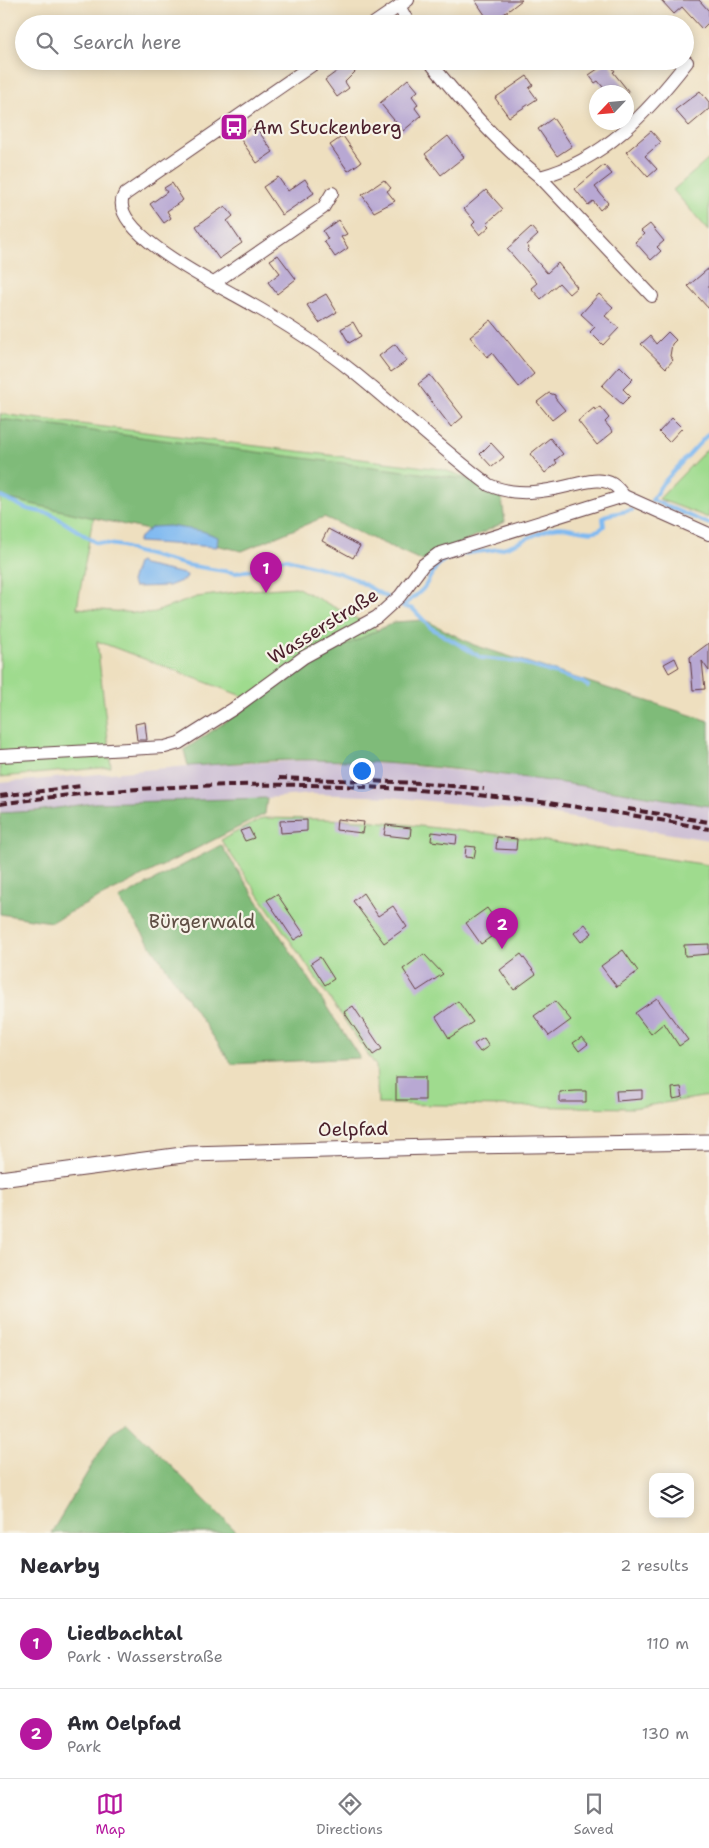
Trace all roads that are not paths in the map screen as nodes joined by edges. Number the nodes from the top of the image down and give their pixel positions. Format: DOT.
graph roads {
  1 [pos="404,3"];
  2 [pos="386,15"];
  3 [pos="305,70"];
  4 [pos="436,70"];
  5 [pos="681,70"];
  6 [pos="540,177"];
  7 [pos="332,193"];
  8 [pos="214,283"];
  9 [pos="652,296"];
  10 [pos="621,492"];
  11 [pos="709,534"];
  12 [pos="0,756"];
  13 [pos="709,1142"];
  14 [pos="0,1179"];
  1 -- 2 [label="street"];
  3 -- 8 [label="street"];
  4 -- 6 [label="street"];
  5 -- 6 [label="street"];
  6 -- 9 [label="street"];
  7 -- 8 [label="street"];
  8 -- 10 [label="street"];
  10 -- 11 [label="street"];
  10 -- 12 [label="street, Wasserstraße"];
  13 -- 14 [label="street, Oelpfad"];
}
